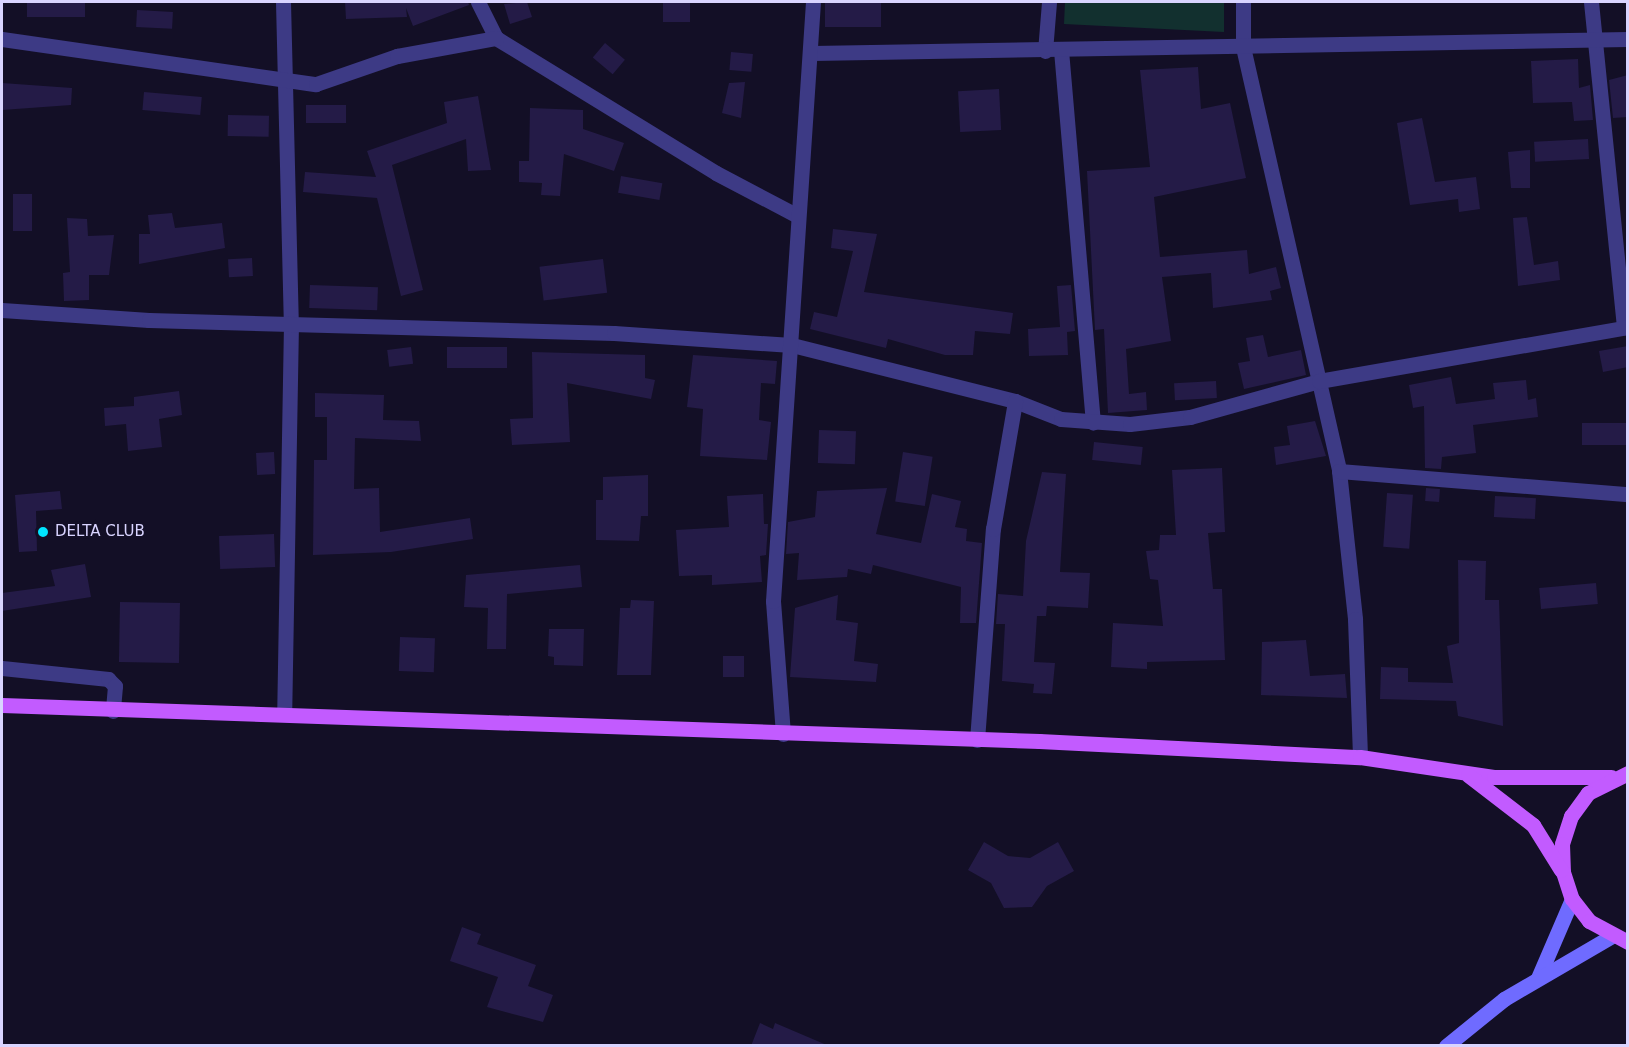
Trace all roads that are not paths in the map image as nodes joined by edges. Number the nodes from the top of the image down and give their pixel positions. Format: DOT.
graph roads {
  1 [pos="283,2"];
  2 [pos="478,2"];
  3 [pos="813,2"];
  4 [pos="1049,2"];
  5 [pos="1243,2"];
  6 [pos="1592,2"];
  7 [pos="496,38"];
  8 [pos="2,39"];
  9 [pos="1628,39"];
  10 [pos="1597,40"];
  11 [pos="1243,47"];
  12 [pos="1061,50"];
  13 [pos="1045,51"];
  14 [pos="812,53"];
  15 [pos="288,83"];
  16 [pos="796,215"];
  17 [pos="2,310"];
  18 [pos="291,323"];
  19 [pos="1626,327"];
  20 [pos="792,345"];
  21 [pos="1319,381"];
  22 [pos="1015,401"];
  23 [pos="1093,423"];
  24 [pos="1339,471"];
  25 [pos="1628,494"];
  26 [pos="2,668"];
  27 [pos="2,705"];
  28 [pos="113,711"];
  29 [pos="284,714"];
  30 [pos="783,734"];
  31 [pos="977,740"];
  32 [pos="1360,757"];
  33 [pos="1628,772"];
  34 [pos="1466,773"];
  35 [pos="1611,777"];
  36 [pos="1563,872"];
  37 [pos="1572,899"];
  38 [pos="1623,941"];
  39 [pos="1538,978"];
  40 [pos="1446,1046"];
  1 -- 15 [label="street"];
  2 -- 7 [label="street"];
  3 -- 14 [label="street"];
  4 -- 13 [label="street"];
  5 -- 11 [label="street"];
  6 -- 10 [label="street"];
  7 -- 15 [label="street"];
  7 -- 16 [label="street"];
  8 -- 15 [label="street"];
  9 -- 10 [label="street"];
  10 -- 11 [label="street"];
  10 -- 19 [label="street"];
  11 -- 12 [label="street"];
  11 -- 21 [label="street"];
  12 -- 13 [label="street"];
  12 -- 23 [label="street"];
  13 -- 14 [label="street"];
  14 -- 16 [label="street"];
  15 -- 18 [label="street"];
  16 -- 20 [label="street"];
  17 -- 18 [label="street"];
  18 -- 20 [label="street"];
  18 -- 29 [label="street"];
  19 -- 21 [label="street"];
  20 -- 22 [label="street"];
  20 -- 30 [label="street"];
  21 -- 23 [label="street"];
  21 -- 24 [label="street"];
  22 -- 23 [label="street"];
  22 -- 31 [label="street"];
  24 -- 25 [label="street"];
  24 -- 32 [label="street"];
  26 -- 28 [label="street"];
  27 -- 28 [label="main road"];
  28 -- 29 [label="main road"];
  29 -- 30 [label="main road"];
  30 -- 31 [label="main road"];
  31 -- 32 [label="main road"];
  32 -- 34 [label="main road"];
  33 -- 35 [label="main road"];
  34 -- 35 [label="main road"];
  34 -- 36 [label="main road"];
  35 -- 36 [label="main road"];
  36 -- 37 [label="main road"];
  37 -- 38 [label="main road"];
  37 -- 39 [label="street"];
  38 -- 39 [label="street"];
  39 -- 40 [label="street"];
}
